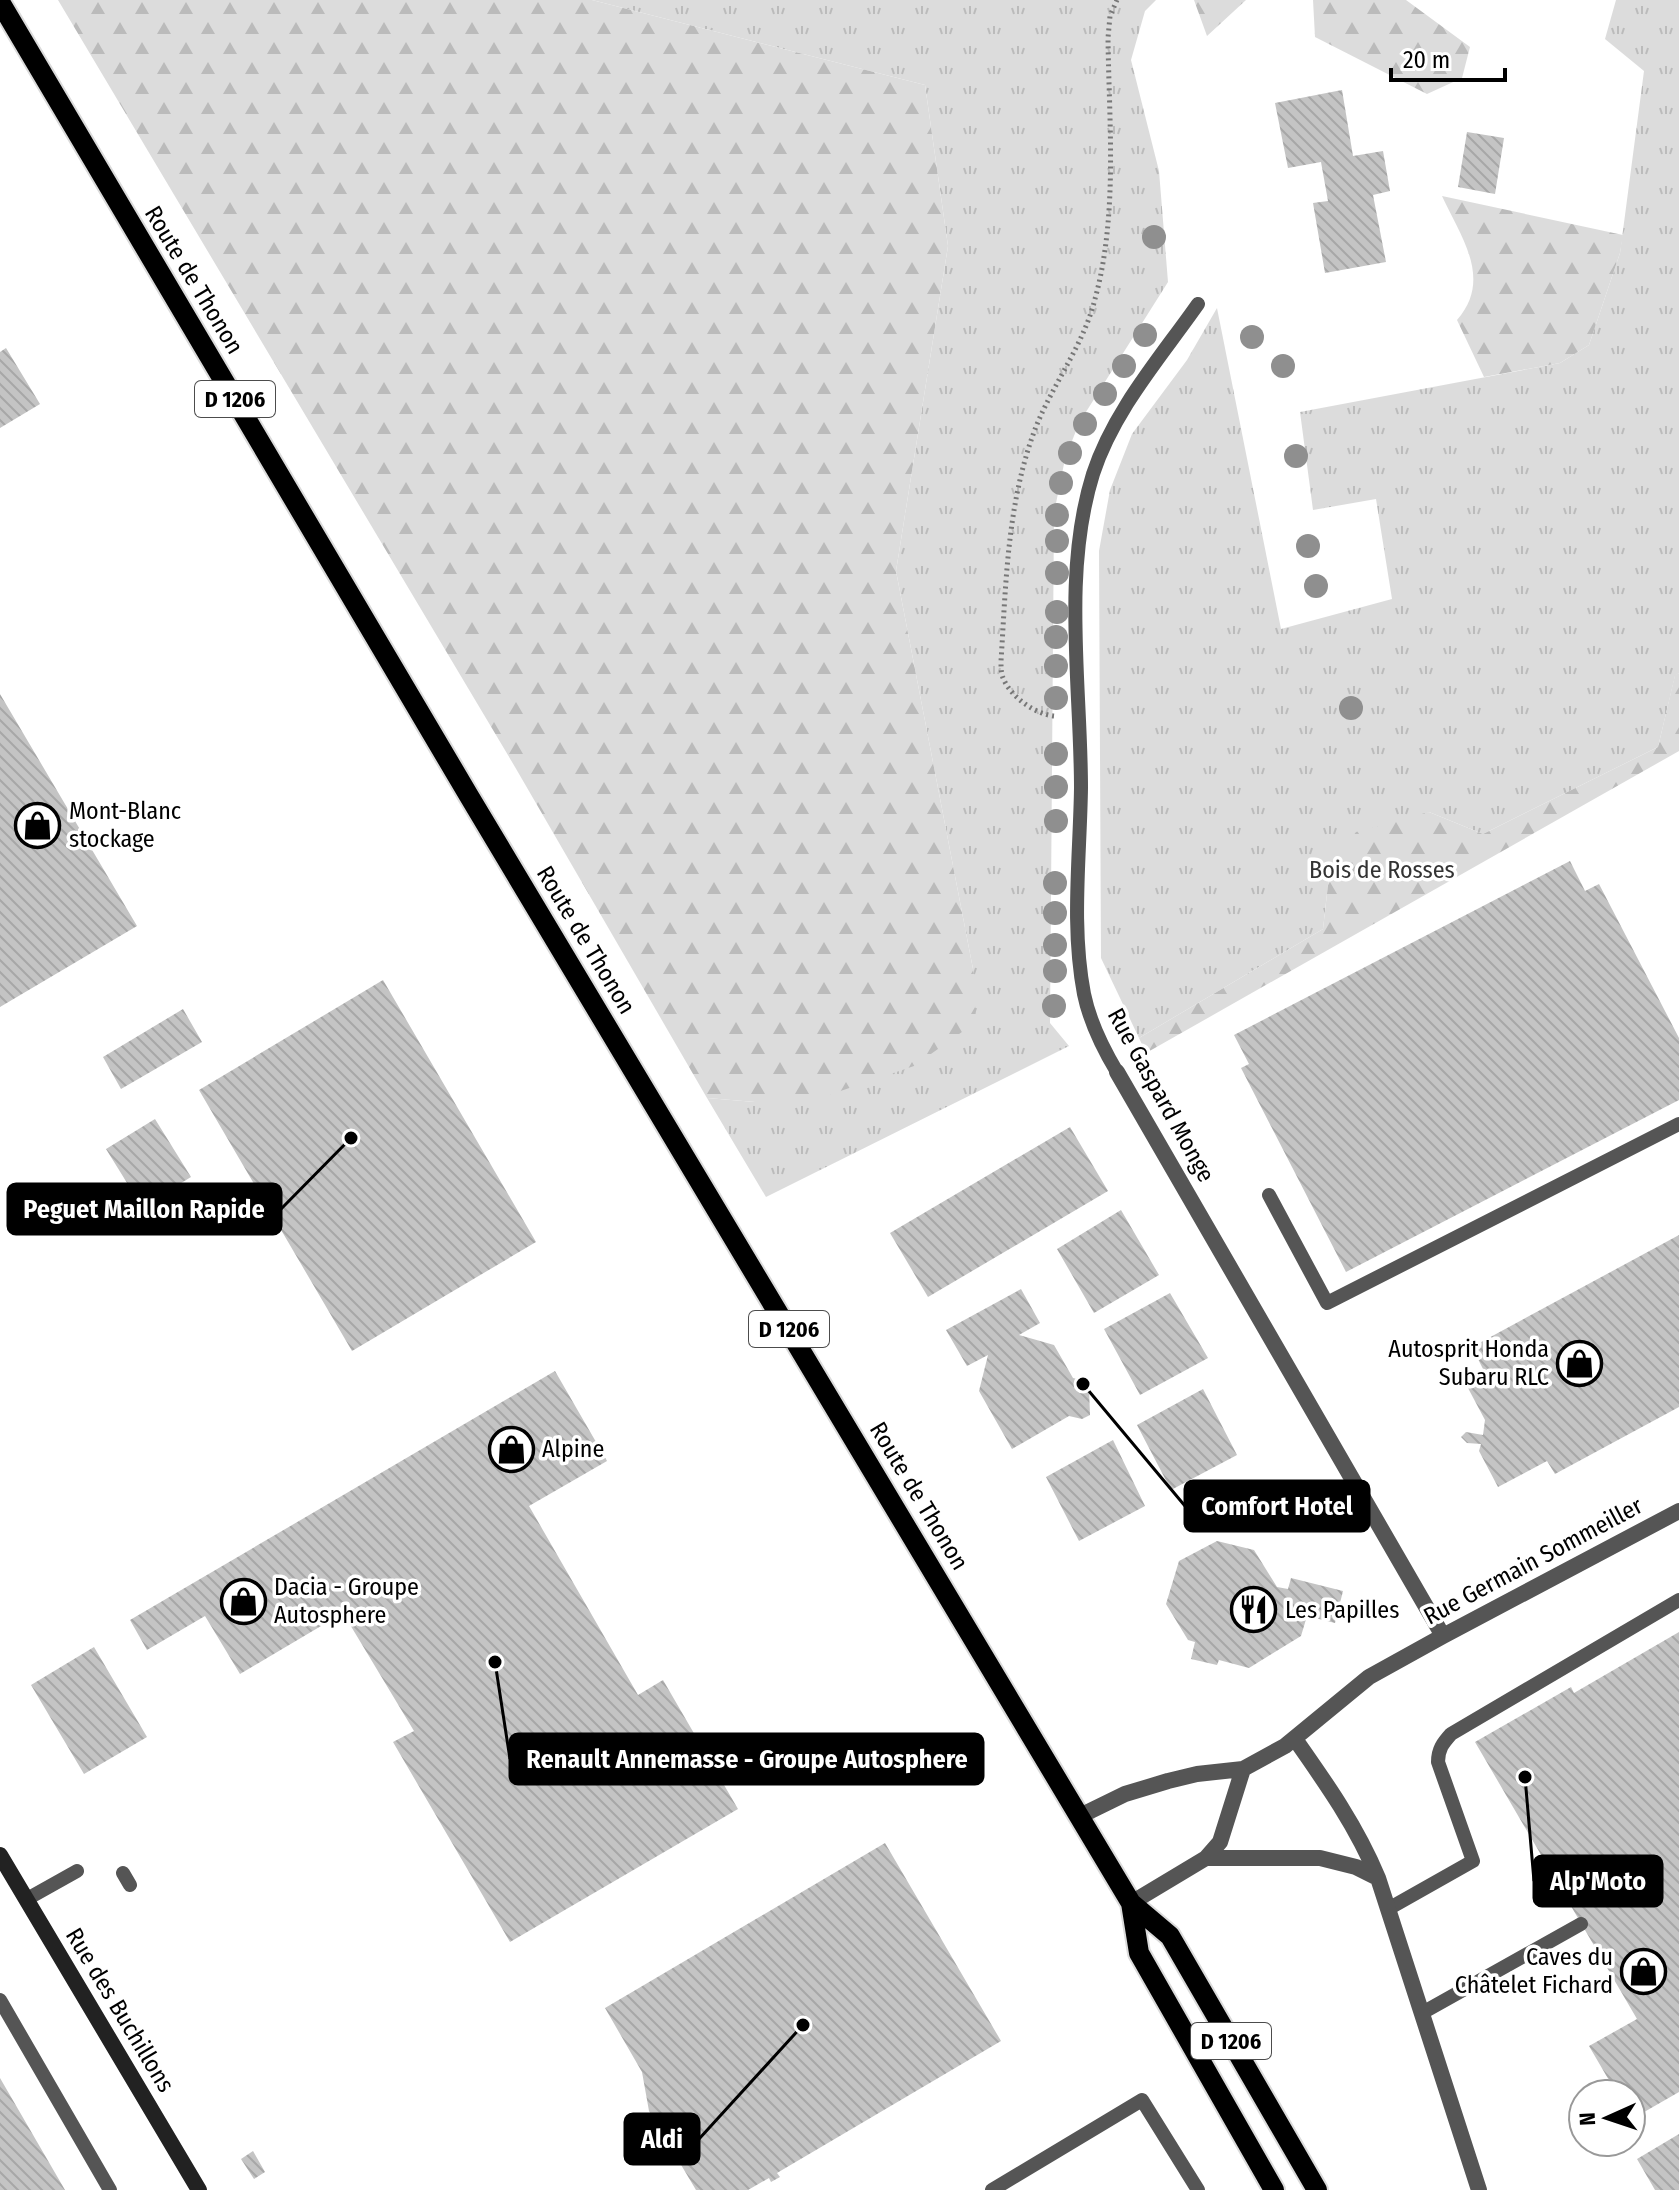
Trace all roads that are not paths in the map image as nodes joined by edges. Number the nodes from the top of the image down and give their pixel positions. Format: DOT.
graph roads {
  1 [pos="0,2"];
  2 [pos="1198,304"];
  3 [pos="1117,1072"];
  4 [pos="1679,1124"];
  5 [pos="1269,1195"];
  6 [pos="1679,1511"];
  7 [pos="1679,1600"];
  8 [pos="1443,1636"];
  9 [pos="1295,1739"];
  10 [pos="1243,1769"];
  11 [pos="1080,1816"];
  12 [pos="0,1855"];
  13 [pos="1206,1858"];
  14 [pos="77,1871"];
  15 [pos="1378,1878"];
  16 [pos="27,1899"];
  17 [pos="1131,1903"];
  18 [pos="1388,1909"];
  19 [pos="1581,1924"];
  20 [pos="0,2000"];
  21 [pos="1422,2013"];
  22 [pos="110,2190"];
  23 [pos="199,2190"];
  24 [pos="992,2190"];
  25 [pos="1198,2190"];
  26 [pos="1274,2190"];
  27 [pos="1317,2190"];
  28 [pos="1479,2190"];
  1 -- 11 [label="main road, Route de Thonon / D 1206"];
  2 -- 3 [label="lane, Rue Gaspard Monge"];
  3 -- 8 [label="street, Rue Gaspard Monge"];
  4 -- 5 [label="lane"];
  6 -- 8 [label="street, Rue Germain Sommeiller"];
  7 -- 18 [label="lane"];
  8 -- 9 [label="street, Rue Germain Sommeiller"];
  9 -- 10 [label="street, Rue Germain Sommeiller"];
  9 -- 15 [label="street"];
  10 -- 11 [label="street, Rue Germain Sommeiller"];
  10 -- 13 [label="street"];
  11 -- 17 [label="main road, Route de Thonon / D 1206"];
  12 -- 16 [label="street, Rue des Buchillons"];
  13 -- 15 [label="street"];
  13 -- 17 [label="street"];
  14 -- 16 [label="lane"];
  15 -- 18 [label="street"];
  16 -- 23 [label="street, Rue des Buchillons"];
  17 -- 26 [label="main road, Route de Thonon / D 1206"];
  17 -- 27 [label="main road, Route de Thonon / D 1206"];
  18 -- 21 [label="street"];
  19 -- 21 [label="lane"];
  20 -- 22 [label="lane"];
  21 -- 28 [label="street"];
  24 -- 25 [label="lane"];
}
